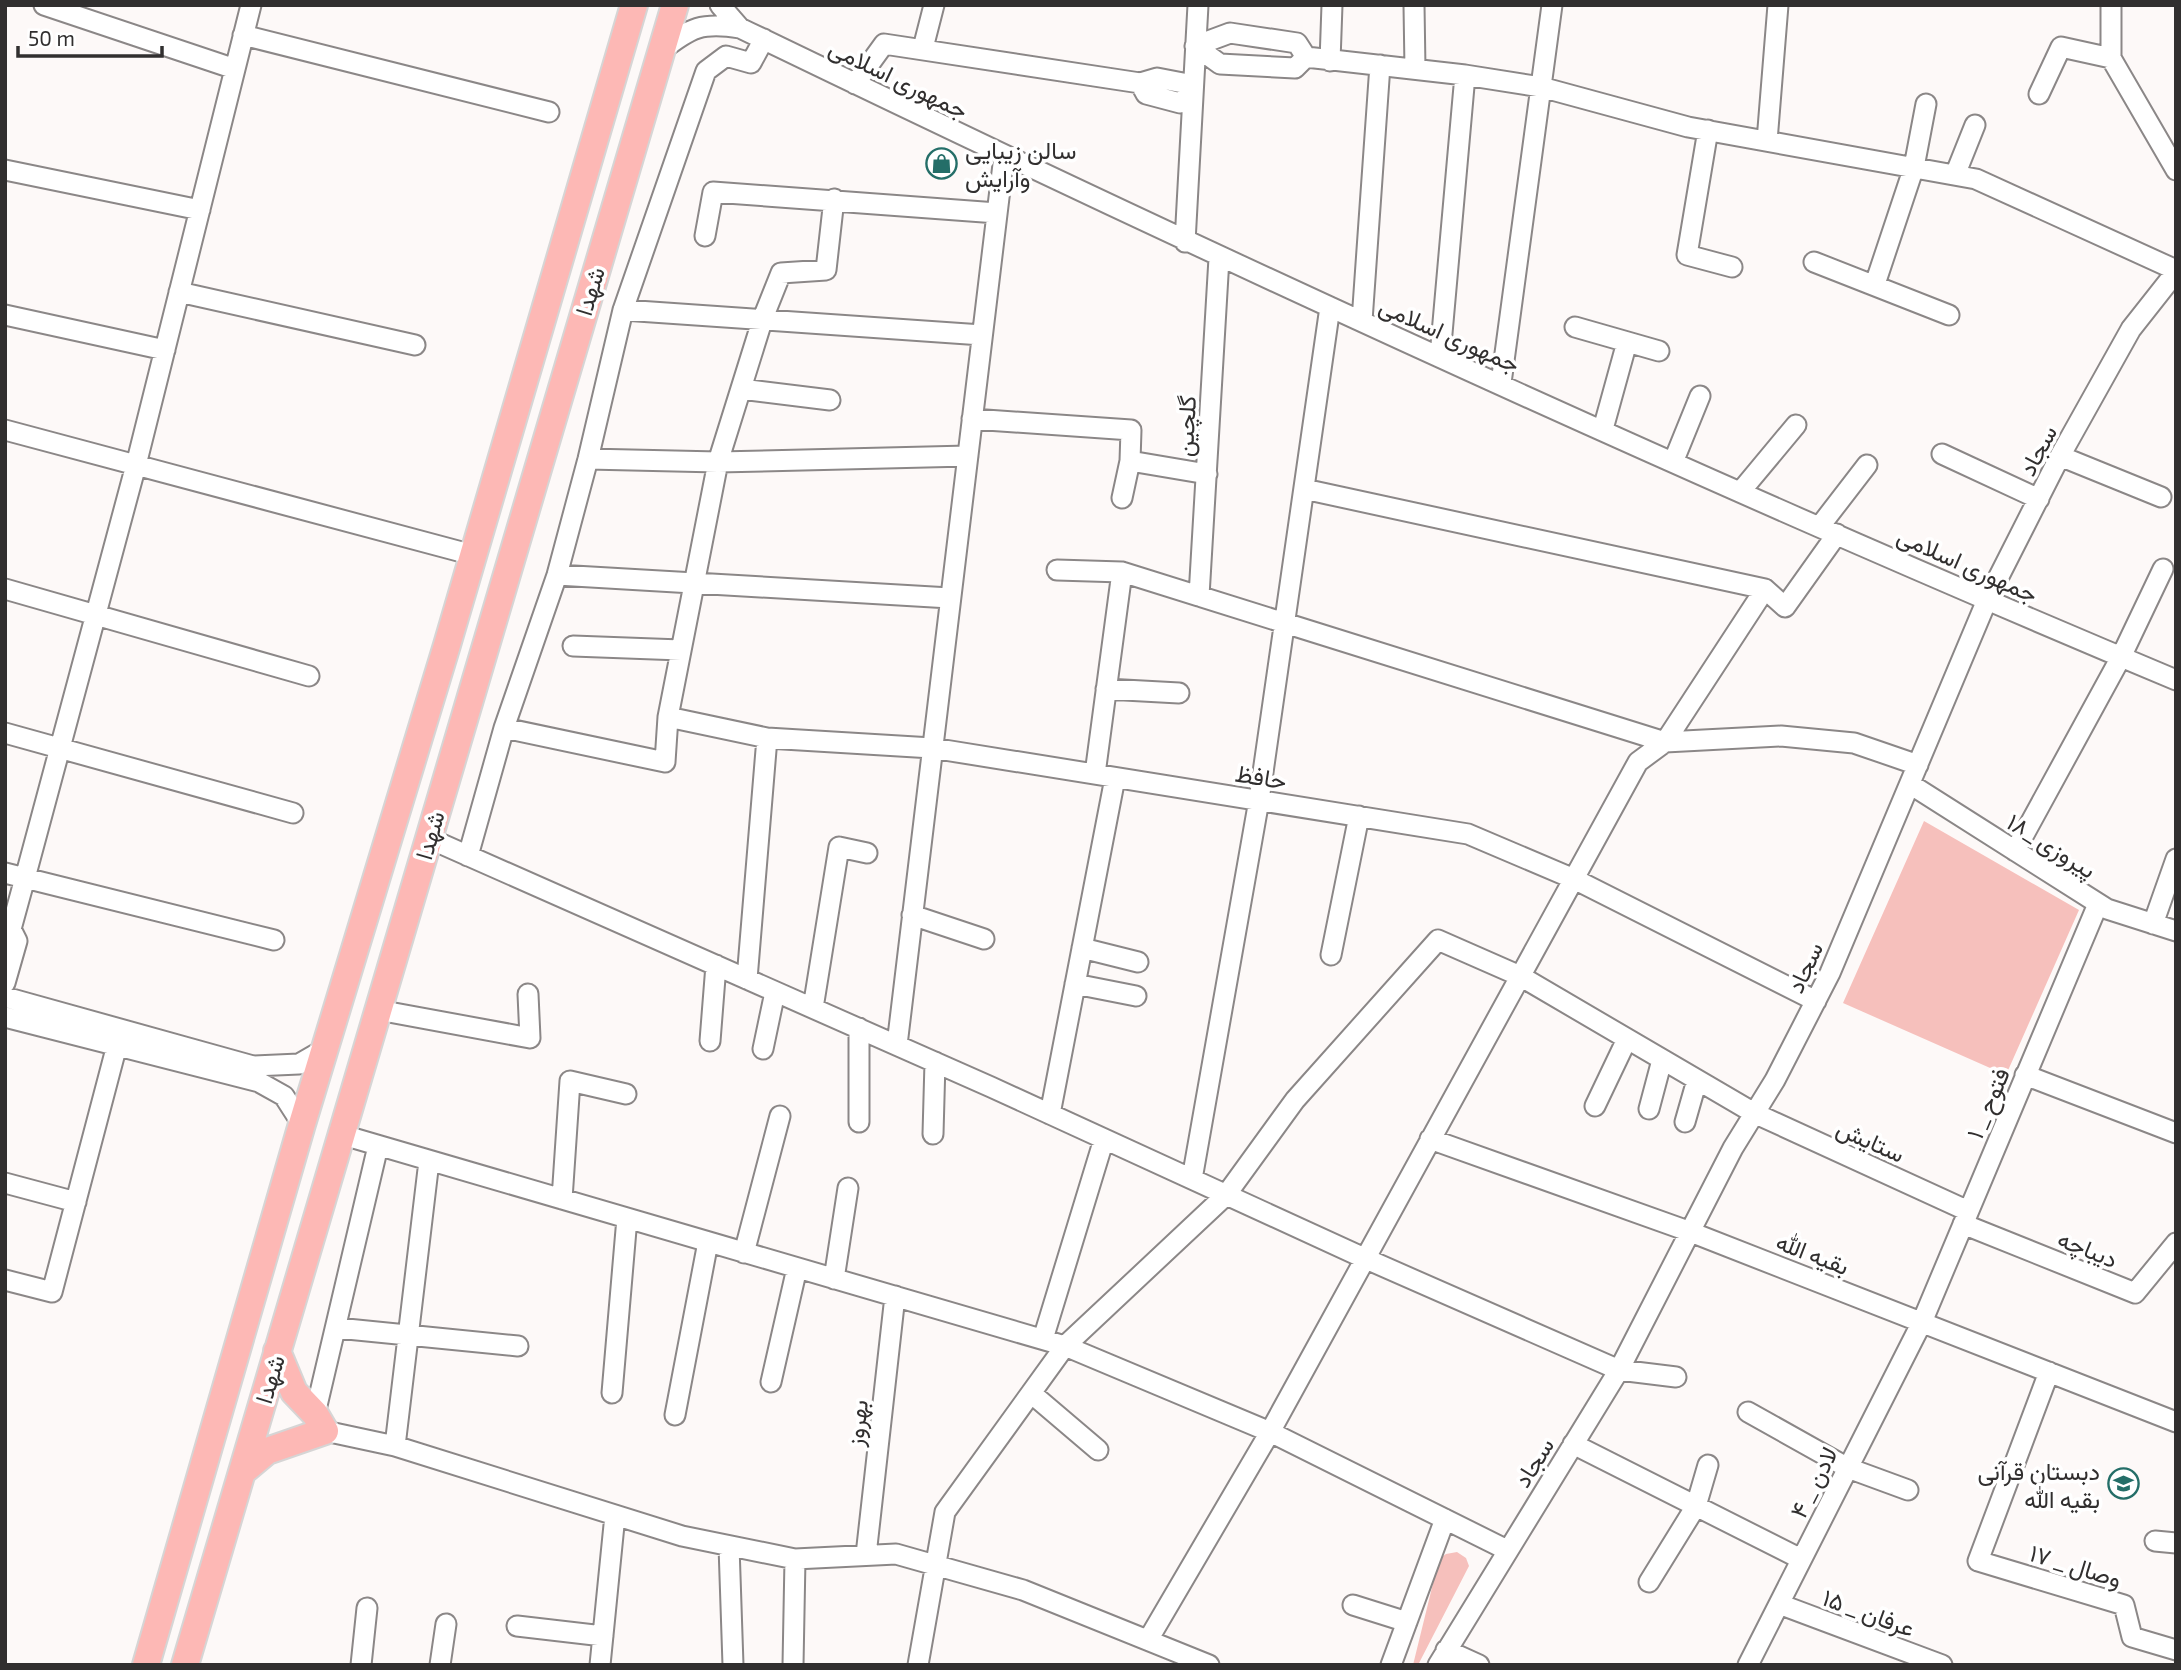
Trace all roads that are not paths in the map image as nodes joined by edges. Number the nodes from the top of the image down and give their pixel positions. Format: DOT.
graph roads {
  1 [pos="44,5"];
  2 [pos="251,5"];
  3 [pos="634,5"];
  4 [pos="675,5"];
  5 [pos="720,5"];
  6 [pos="934,5"];
  7 [pos="1198,5"];
  8 [pos="1332,5"];
  9 [pos="1414,5"];
  10 [pos="1552,5"];
  11 [pos="1778,5"];
  12 [pos="2111,5"];
  13 [pos="740,28"];
  14 [pos="243,35"];
  15 [pos="764,40"];
  16 [pos="1195,46"];
  17 [pos="923,48"];
  18 [pos="661,51"];
  19 [pos="1306,57"];
  20 [pos="2111,58"];
  21 [pos="1330,61"];
  22 [pos="1380,65"];
  23 [pos="235,69"];
  24 [pos="1415,69"];
  25 [pos="1465,75"];
  26 [pos="855,84"];
  27 [pos="1541,87"];
  28 [pos="1192,92"];
  29 [pos="2039,94"];
  30 [pos="1926,104"];
  31 [pos="549,112"];
  32 [pos="1975,125"];
  33 [pos="1708,130"];
  34 [pos="1767,141"];
  35 [pos="1004,156"];
  36 [pos="1914,167"];
  37 [pos="5,170"];
  38 [pos="2176,170"];
  39 [pos="1955,175"];
  40 [pos="834,200"];
  41 [pos="200,210"];
  42 [pos="997,213"];
  43 [pos="705,236"];
  44 [pos="1185,242"];
  45 [pos="1219,258"];
  46 [pos="1814,262"];
  47 [pos="1732,267"];
  48 [pos="2176,271"];
  49 [pos="1875,284"];
  50 [pos="179,292"];
  51 [pos="1330,307"];
  52 [pos="623,310"];
  53 [pos="1949,315"];
  54 [pos="5,316"];
  55 [pos="763,318"];
  56 [pos="1362,321"];
  57 [pos="1575,327"];
  58 [pos="982,335"];
  59 [pos="1627,342"];
  60 [pos="415,345"];
  61 [pos="165,350"];
  62 [pos="1659,351"];
  63 [pos="1440,356"];
  64 [pos="1501,383"];
  65 [pos="741,388"];
  66 [pos="1700,396"];
  67 [pos="830,400"];
  68 [pos="972,419"];
  69 [pos="1796,425"];
  70 [pos="1602,429"];
  71 [pos="5,430"];
  72 [pos="506,442"];
  73 [pos="542,451"];
  74 [pos="1942,454"];
  75 [pos="968,456"];
  76 [pos="2060,456"];
  77 [pos="589,460"];
  78 [pos="1674,460"];
  79 [pos="1130,461"];
  80 [pos="718,462"];
  81 [pos="136,465"];
  82 [pos="1867,465"];
  83 [pos="1207,474"];
  84 [pos="1304,489"];
  85 [pos="1741,491"];
  86 [pos="1122,498"];
  87 [pos="2161,498"];
  88 [pos="2039,499"];
  89 [pos="1829,530"];
  90 [pos="473,555"];
  91 [pos="2163,569"];
  92 [pos="1057,570"];
  93 [pos="1122,572"];
  94 [pos="557,575"];
  95 [pos="694,583"];
  96 [pos="5,589"];
  97 [pos="1765,589"];
  98 [pos="1199,596"];
  99 [pos="950,598"];
  100 [pos="1987,600"];
  101 [pos="96,614"];
  102 [pos="1284,624"];
  103 [pos="573,646"];
  104 [pos="681,650"];
  105 [pos="2122,657"];
  106 [pos="309,676"];
  107 [pos="2176,680"];
  108 [pos="1106,689"];
  109 [pos="1179,693"];
  110 [pos="668,717"];
  111 [pos="504,728"];
  112 [pos="5,733"];
  113 [pos="767,738"];
  114 [pos="1665,742"];
  115 [pos="932,748"];
  116 [pos="59,750"];
  117 [pos="1918,765"];
  118 [pos="1105,776"];
  119 [pos="1910,784"];
  120 [pos="1259,800"];
  121 [pos="293,813"];
  122 [pos="1359,817"];
  123 [pos="428,838"];
  124 [pos="2015,851"];
  125 [pos="867,853"];
  126 [pos="468,856"];
  127 [pos="2176,859"];
  128 [pos="5,873"];
  129 [pos="25,878"];
  130 [pos="1574,879"];
  131 [pos="2098,904"];
  132 [pos="912,915"];
  133 [pos="2153,923"];
  134 [pos="2176,931"];
  135 [pos="8,933"];
  136 [pos="984,939"];
  137 [pos="274,940"];
  138 [pos="1082,948"];
  139 [pos="1331,955"];
  140 [pos="1138,962"];
  141 [pos="716,965"];
  142 [pos="1520,976"];
  143 [pos="747,979"];
  144 [pos="5,983"];
  145 [pos="1075,984"];
  146 [pos="775,992"];
  147 [pos="528,994"];
  148 [pos="1136,996"];
  149 [pos="5,998"];
  150 [pos="1816,1001"];
  151 [pos="813,1008"];
  152 [pos="379,1010"];
  153 [pos="5,1017"];
  154 [pos="859,1028"];
  155 [pos="1627,1039"];
  156 [pos="710,1041"];
  157 [pos="131,1043"];
  158 [pos="897,1045"];
  159 [pos="325,1049"];
  160 [pos="763,1049"];
  161 [pos="1662,1060"];
  162 [pos="935,1062"];
  163 [pos="2025,1075"];
  164 [pos="1697,1080"];
  165 [pos="626,1094"];
  166 [pos="1595,1106"];
  167 [pos="1649,1108"];
  168 [pos="1754,1113"];
  169 [pos="1050,1114"];
  170 [pos="780,1116"];
  171 [pos="859,1122"];
  172 [pos="1685,1122"];
  173 [pos="302,1124"];
  174 [pos="933,1133"];
  175 [pos="2176,1133"];
  176 [pos="343,1135"];
  177 [pos="1104,1139"];
  178 [pos="1430,1139"];
  179 [pos="378,1146"];
  180 [pos="429,1161"];
  181 [pos="1192,1180"];
  182 [pos="5,1183"];
  183 [pos="848,1188"];
  184 [pos="1226,1195"];
  185 [pos="562,1199"];
  186 [pos="76,1202"];
  187 [pos="1965,1217"];
  188 [pos="627,1218"];
  189 [pos="1688,1231"];
  190 [pos="708,1242"];
  191 [pos="2176,1243"];
  192 [pos="744,1253"];
  193 [pos="1364,1258"];
  194 [pos="797,1268"];
  195 [pos="834,1279"];
  196 [pos="5,1280"];
  197 [pos="895,1296"];
  198 [pos="1922,1322"];
  199 [pos="337,1328"];
  200 [pos="408,1337"];
  201 [pos="1043,1339"];
  202 [pos="518,1346"];
  203 [pos="1065,1346"];
  204 [pos="277,1352"];
  205 [pos="1619,1370"];
  206 [pos="2049,1372"];
  207 [pos="1676,1377"];
  208 [pos="771,1382"];
  209 [pos="612,1393"];
  210 [pos="1031,1393"];
  211 [pos="1748,1412"];
  212 [pos="675,1415"];
  213 [pos="320,1422"];
  214 [pos="2176,1422"];
  215 [pos="1270,1432"];
  216 [pos="1573,1444"];
  217 [pos="395,1446"];
  218 [pos="1098,1450"];
  219 [pos="1708,1465"];
  220 [pos="1847,1468"];
  221 [pos="242,1472"];
  222 [pos="1908,1490"];
  223 [pos="1696,1506"];
  224 [pos="615,1515"];
  225 [pos="1445,1519"];
  226 [pos="2155,1541"];
  227 [pos="2176,1544"];
  228 [pos="729,1546"];
  229 [pos="1507,1550"];
  230 [pos="866,1555"];
  231 [pos="795,1559"];
  232 [pos="1801,1559"];
  233 [pos="937,1565"];
  234 [pos="1649,1582"];
  235 [pos="1779,1604"];
  236 [pos="1353,1605"];
  237 [pos="367,1608"];
  238 [pos="1407,1622"];
  239 [pos="446,1624"];
  240 [pos="517,1626"];
  241 [pos="603,1636"];
  242 [pos="1148,1640"];
  243 [pos="2176,1650"];
  244 [pos="1442,1658"];
  245 [pos="146,1665"];
  246 [pos="185,1665"];
  247 [pos="361,1665"];
  248 [pos="440,1665"];
  249 [pos="600,1665"];
  250 [pos="733,1665"];
  251 [pos="793,1665"];
  252 [pos="918,1665"];
  253 [pos="1209,1665"];
  254 [pos="1391,1665"];
  255 [pos="1479,1665"];
  256 [pos="1748,1665"];
  257 [pos="1942,1665"];
  1 -- 23 [label="street"];
  2 -- 14 [label="street"];
  3 -- 72 [label="main road, شهدا"];
  4 -- 18 [label="main road, شهدا"];
  5 -- 13 [label="street, جمهوری اسلامی"];
  6 -- 17 [label="street"];
  7 -- 16 [label="street"];
  8 -- 21 [label="street"];
  9 -- 24 [label="street"];
  10 -- 27 [label="street"];
  11 -- 34 [label="street"];
  12 -- 20 [label="street"];
  13 -- 15 [label="street, جمهوری اسلامی"];
  13 -- 18 [label="street"];
  14 -- 23 [label="street"];
  14 -- 31 [label="street"];
  15 -- 26 [label="street, جمهوری اسلامی"];
  15 -- 52 [label="street"];
  16 -- 19 [label="street"];
  16 -- 19 [label="street"];
  16 -- 28 [label="street"];
  17 -- 26 [label="street"];
  17 -- 28 [label="street"];
  18 -- 73 [label="main road, شهدا"];
  19 -- 21 [label="street"];
  20 -- 29 [label="street"];
  20 -- 38 [label="street"];
  21 -- 22 [label="street"];
  22 -- 24 [label="street"];
  22 -- 56 [label="street"];
  23 -- 41 [label="street"];
  24 -- 25 [label="street"];
  25 -- 27 [label="street"];
  25 -- 63 [label="street"];
  26 -- 35 [label="street, جمهوری اسلامی"];
  27 -- 33 [label="street"];
  27 -- 64 [label="street"];
  28 -- 44 [label="street"];
  30 -- 36 [label="street"];
  32 -- 39 [label="street"];
  33 -- 34 [label="street"];
  33 -- 47 [label="street"];
  34 -- 36 [label="street"];
  35 -- 42 [label="street"];
  35 -- 44 [label="street, جمهوری اسلامی"];
  36 -- 39 [label="street"];
  36 -- 49 [label="street"];
  37 -- 41 [label="street"];
  39 -- 48 [label="street"];
  40 -- 42 [label="street"];
  40 -- 43 [label="street"];
  40 -- 55 [label="street"];
  41 -- 50 [label="street"];
  42 -- 58 [label="street"];
  44 -- 45 [label="street, جمهوری اسلامی"];
  45 -- 51 [label="street, جمهوری اسلامی"];
  45 -- 83 [label="street, گلچین"];
  46 -- 49 [label="street"];
  48 -- 76 [label="street, سجاد"];
  49 -- 53 [label="street"];
  50 -- 60 [label="street"];
  50 -- 61 [label="street"];
  51 -- 56 [label="street, جمهوری اسلامی"];
  51 -- 84 [label="street"];
  52 -- 55 [label="street"];
  52 -- 77 [label="street"];
  54 -- 61 [label="street"];
  55 -- 58 [label="street"];
  55 -- 65 [label="street"];
  56 -- 63 [label="street, جمهوری اسلامی"];
  57 -- 59 [label="street"];
  58 -- 68 [label="street"];
  59 -- 62 [label="street"];
  59 -- 70 [label="street"];
  61 -- 81 [label="street"];
  63 -- 64 [label="street, جمهوری اسلامی"];
  64 -- 70 [label="street, جمهوری اسلامی"];
  65 -- 67 [label="street"];
  65 -- 80 [label="street"];
  66 -- 78 [label="street"];
  68 -- 75 [label="street"];
  68 -- 79 [label="street"];
  69 -- 85 [label="street"];
  70 -- 78 [label="street, جمهوری اسلامی"];
  71 -- 81 [label="street"];
  72 -- 73 [label="main road"];
  72 -- 90 [label="main road, شهدا"];
  73 -- 123 [label="main road, شهدا"];
  74 -- 88 [label="street"];
  75 -- 80 [label="street"];
  75 -- 99 [label="street"];
  76 -- 87 [label="street"];
  76 -- 88 [label="street, سجاد"];
  77 -- 80 [label="street"];
  77 -- 94 [label="street"];
  78 -- 85 [label="street, جمهوری اسلامی"];
  79 -- 83 [label="street"];
  79 -- 86 [label="street"];
  80 -- 95 [label="street"];
  81 -- 90 [label="street"];
  81 -- 101 [label="street"];
  82 -- 89 [label="street"];
  83 -- 98 [label="street, گلچین"];
  84 -- 97 [label="street"];
  84 -- 102 [label="street"];
  85 -- 89 [label="street, جمهوری اسلامی"];
  88 -- 100 [label="street, سجاد"];
  89 -- 97 [label="street"];
  89 -- 100 [label="street, جمهوری اسلامی"];
  90 -- 159 [label="main road, شهدا"];
  91 -- 105 [label="street"];
  92 -- 93 [label="street"];
  93 -- 98 [label="street"];
  93 -- 108 [label="street"];
  94 -- 95 [label="street"];
  94 -- 111 [label="street"];
  95 -- 99 [label="street"];
  95 -- 104 [label="street"];
  96 -- 101 [label="street"];
  97 -- 114 [label="street"];
  98 -- 102 [label="street"];
  99 -- 115 [label="street"];
  100 -- 105 [label="street, جمهوری اسلامی"];
  100 -- 117 [label="street, سجاد"];
  101 -- 106 [label="street"];
  101 -- 116 [label="street"];
  102 -- 114 [label="street"];
  102 -- 120 [label="street"];
  103 -- 104 [label="street"];
  104 -- 110 [label="street"];
  105 -- 107 [label="street, جمهوری اسلامی"];
  105 -- 124 [label="street"];
  108 -- 109 [label="street"];
  108 -- 118 [label="street"];
  110 -- 111 [label="street"];
  110 -- 113 [label="street, حافظ"];
  111 -- 126 [label="street"];
  112 -- 116 [label="street"];
  113 -- 115 [label="street, حافظ"];
  113 -- 143 [label="street"];
  114 -- 117 [label="street"];
  114 -- 130 [label="street"];
  115 -- 118 [label="street, حافظ"];
  115 -- 132 [label="street"];
  116 -- 121 [label="street"];
  116 -- 129 [label="street"];
  117 -- 119 [label="street, سجاد"];
  118 -- 120 [label="street, حافظ"];
  118 -- 138 [label="street"];
  119 -- 124 [label="street, پیروزی _۱۸"];
  119 -- 150 [label="street, سجاد"];
  120 -- 122 [label="street, حافظ"];
  120 -- 181 [label="street"];
  122 -- 130 [label="street, حافظ"];
  122 -- 139 [label="street"];
  123 -- 126 [label="street"];
  123 -- 152 [label="main road, شهدا"];
  124 -- 131 [label="street, پیروزی _۱۸"];
  125 -- 151 [label="street"];
  126 -- 141 [label="street"];
  127 -- 133 [label="street"];
  128 -- 129 [label="street"];
  129 -- 135 [label="street"];
  129 -- 137 [label="street"];
  130 -- 142 [label="street"];
  130 -- 150 [label="street, حافظ"];
  131 -- 133 [label="street, پیروزی _۱۸"];
  131 -- 163 [label="street, فتوح _ ۱"];
  132 -- 136 [label="street"];
  132 -- 158 [label="street"];
  133 -- 134 [label="street, پیروزی _۱۸"];
  135 -- 144 [label="street"];
  138 -- 140 [label="street"];
  138 -- 145 [label="street"];
  141 -- 143 [label="street"];
  141 -- 156 [label="street"];
  142 -- 155 [label="street, ستایش"];
  142 -- 178 [label="street"];
  142 -- 184 [label="street, ستایش"];
  143 -- 146 [label="street"];
  145 -- 148 [label="street"];
  145 -- 169 [label="street"];
  146 -- 151 [label="street"];
  146 -- 160 [label="street"];
  147 -- 152 [label="street"];
  149 -- 157 [label="street"];
  150 -- 168 [label="street, سجاد"];
  151 -- 154 [label="street"];
  152 -- 176 [label="main road, شهدا"];
  153 -- 157 [label="street"];
  154 -- 158 [label="street"];
  154 -- 171 [label="street"];
  155 -- 161 [label="street, ستایش"];
  155 -- 166 [label="street"];
  157 -- 159 [label="street"];
  157 -- 173 [label="street"];
  157 -- 186 [label="street"];
  158 -- 162 [label="street"];
  159 -- 173 [label="main road, شهدا"];
  161 -- 164 [label="street, ستایش"];
  161 -- 167 [label="street"];
  162 -- 169 [label="street"];
  162 -- 174 [label="street"];
  163 -- 175 [label="street"];
  163 -- 187 [label="street, فتوح _ ۱"];
  164 -- 168 [label="street, ستایش"];
  164 -- 172 [label="street"];
  165 -- 185 [label="street"];
  168 -- 187 [label="street, ستایش"];
  168 -- 189 [label="street, سجاد"];
  169 -- 177 [label="street"];
  170 -- 192 [label="street"];
  173 -- 245 [label="main road, شهدا"];
  176 -- 179 [label="street"];
  176 -- 204 [label="main road, شهدا"];
  177 -- 181 [label="street"];
  177 -- 201 [label="street"];
  178 -- 189 [label="street, بقیه الله"];
  178 -- 193 [label="street"];
  179 -- 180 [label="street"];
  179 -- 199 [label="street"];
  180 -- 185 [label="street"];
  180 -- 200 [label="street"];
  181 -- 184 [label="street"];
  182 -- 186 [label="street"];
  183 -- 195 [label="street"];
  184 -- 193 [label="street"];
  184 -- 203 [label="street"];
  185 -- 188 [label="street"];
  186 -- 196 [label="street"];
  187 -- 191 [label="street, دیباچه"];
  187 -- 198 [label="street, فتوح _ ۱"];
  188 -- 190 [label="street"];
  188 -- 209 [label="street"];
  189 -- 198 [label="street, بقیه الله"];
  189 -- 205 [label="street, سجاد"];
  190 -- 192 [label="street"];
  190 -- 212 [label="street"];
  192 -- 194 [label="street"];
  193 -- 205 [label="street"];
  193 -- 215 [label="street"];
  194 -- 195 [label="street"];
  194 -- 208 [label="street"];
  195 -- 197 [label="street"];
  197 -- 201 [label="street"];
  197 -- 230 [label="street, بهروز"];
  198 -- 206 [label="street, بقیه الله"];
  198 -- 220 [label="street, لادن _ ۴"];
  199 -- 200 [label="street"];
  199 -- 213 [label="street"];
  200 -- 202 [label="street"];
  200 -- 217 [label="street"];
  201 -- 203 [label="street"];
  203 -- 210 [label="street"];
  203 -- 215 [label="street"];
  204 -- 213 [label="main road"];
  204 -- 221 [label="main road, شهدا"];
  205 -- 207 [label="street"];
  205 -- 216 [label="street, سجاد"];
  206 -- 214 [label="street, بقیه الله"];
  206 -- 243 [label="street, وصال _ ۱۷"];
  210 -- 218 [label="street"];
  210 -- 233 [label="street"];
  211 -- 220 [label="street"];
  213 -- 217 [label="street"];
  213 -- 221 [label="main road"];
  215 -- 225 [label="street"];
  215 -- 242 [label="street"];
  216 -- 223 [label="street"];
  216 -- 229 [label="street, سجاد"];
  217 -- 224 [label="street"];
  219 -- 223 [label="street"];
  220 -- 222 [label="street"];
  220 -- 232 [label="street, لادن _ ۴"];
  221 -- 246 [label="main road, شهدا"];
  223 -- 232 [label="street"];
  223 -- 234 [label="street"];
  224 -- 228 [label="street"];
  224 -- 241 [label="street"];
  225 -- 229 [label="street"];
  225 -- 238 [label="street"];
  226 -- 227 [label="street"];
  228 -- 231 [label="street"];
  228 -- 250 [label="street"];
  229 -- 244 [label="street, سجاد"];
  230 -- 231 [label="street"];
  230 -- 233 [label="street"];
  231 -- 251 [label="street"];
  232 -- 235 [label="street, لادن _ ۴"];
  233 -- 242 [label="street"];
  233 -- 252 [label="street"];
  235 -- 256 [label="street, لادن _ ۴"];
  235 -- 257 [label="street, عرفان _ ۱۵"];
  236 -- 238 [label="street"];
  237 -- 247 [label="street"];
  238 -- 254 [label="street"];
  239 -- 248 [label="street"];
  240 -- 241 [label="street"];
  241 -- 249 [label="street"];
  242 -- 253 [label="street"];
  244 -- 255 [label="street"];
}
